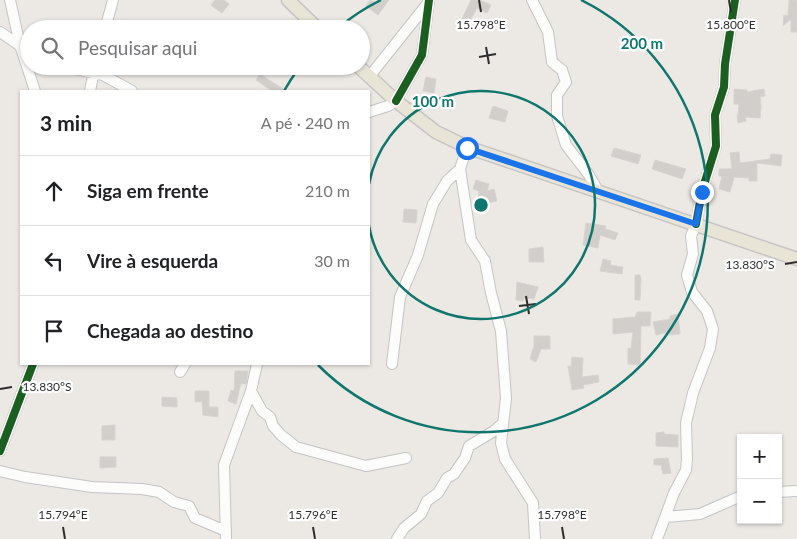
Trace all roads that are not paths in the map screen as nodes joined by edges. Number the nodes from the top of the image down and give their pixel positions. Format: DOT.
graph roads {
  1 [pos="10,0"];
  2 [pos="113,0"];
  3 [pos="288,0"];
  4 [pos="532,0"];
  5 [pos="735,0"];
  6 [pos="428,2"];
  7 [pos="107,20"];
  8 [pos="309,20"];
  9 [pos="0,32"];
  10 [pos="20,34"];
  11 [pos="20,45"];
  12 [pos="31,75"];
  13 [pos="93,75"];
  14 [pos="103,75"];
  15 [pos="369,77"];
  16 [pos="35,90"];
  17 [pos="90,90"];
  18 [pos="130,90"];
  19 [pos="396,100"];
  20 [pos="370,112"];
  21 [pos="467,148"];
  22 [pos="460,169"];
  23 [pos="598,191"];
  24 [pos="696,224"];
  25 [pos="797,259"];
  26 [pos="392,364"];
  27 [pos="33,365"];
  28 [pos="258,365"];
  29 [pos="250,391"];
  30 [pos="502,424"];
  31 [pos="0,452"];
  32 [pos="406,458"];
  33 [pos="0,471"];
  34 [pos="797,491"];
  35 [pos="782,492"];
  36 [pos="737,498"];
  37 [pos="666,517"];
  38 [pos="226,535"];
  39 [pos="397,539"];
  40 [pos="535,539"];
  41 [pos="657,539"];
  1 -- 10 [label="street"];
  2 -- 7 [label="street"];
  3 -- 8 [label="main road"];
  4 -- 23 [label="street"];
  5 -- 24 [label="street"];
  6 -- 15 [label="street"];
  6 -- 19 [label="street"];
  9 -- 11 [label="street"];
  12 -- 16 [label="street"];
  13 -- 17 [label="street"];
  14 -- 18 [label="street"];
  15 -- 19 [label="main road"];
  19 -- 20 [label="street"];
  19 -- 21 [label="main road"];
  21 -- 22 [label="street"];
  21 -- 23 [label="main road"];
  22 -- 26 [label="street"];
  22 -- 30 [label="street"];
  23 -- 24 [label="main road"];
  24 -- 25 [label="main road"];
  24 -- 37 [label="street"];
  27 -- 31 [label="street"];
  28 -- 29 [label="street"];
  29 -- 32 [label="street"];
  29 -- 38 [label="street"];
  30 -- 39 [label="street"];
  30 -- 40 [label="street"];
  33 -- 38 [label="street"];
  34 -- 35 [label="street"];
  36 -- 37 [label="street"];
  37 -- 41 [label="street"];
}
